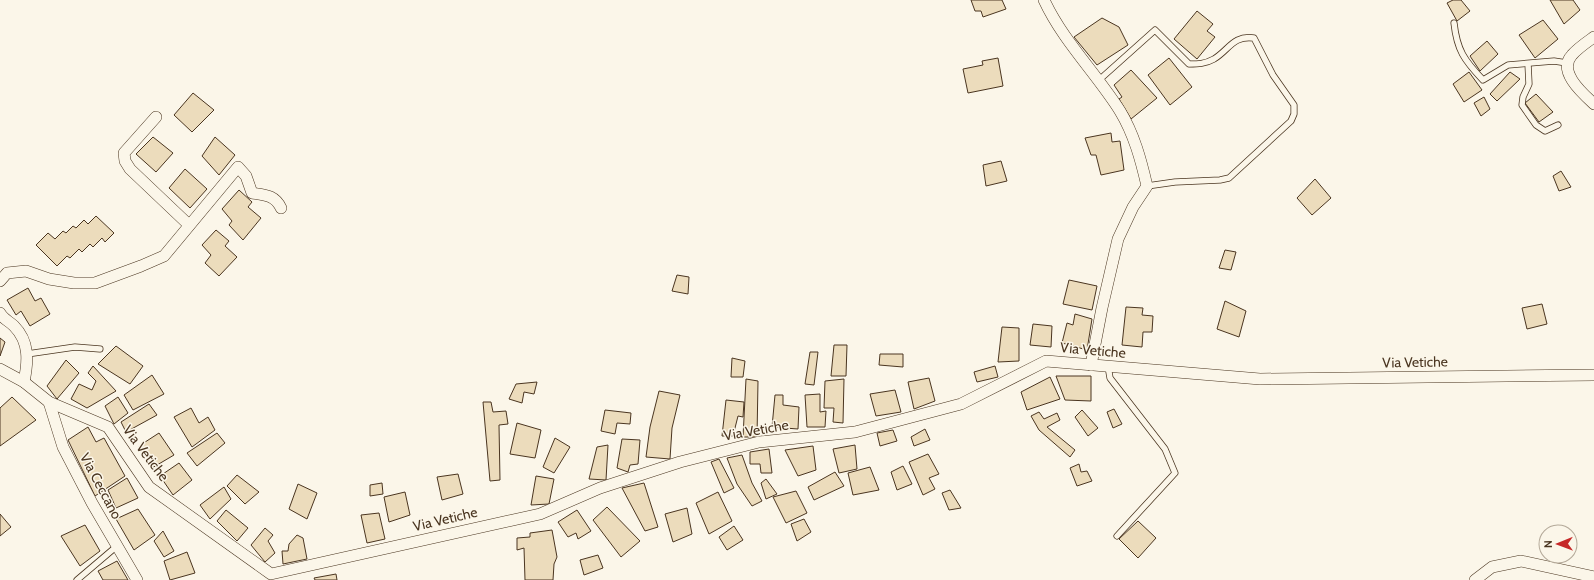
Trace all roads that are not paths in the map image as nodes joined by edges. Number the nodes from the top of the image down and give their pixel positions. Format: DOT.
graph roads {
  1 [pos="1044,0"];
  2 [pos="1454,23"];
  3 [pos="1594,36"];
  4 [pos="1567,63"];
  5 [pos="1528,64"];
  6 [pos="1098,81"];
  7 [pos="1594,104"];
  8 [pos="156,117"];
  9 [pos="1558,125"];
  10 [pos="1147,186"];
  11 [pos="281,208"];
  12 [pos="189,225"];
  13 [pos="0,281"];
  14 [pos="0,313"];
  15 [pos="100,349"];
  16 [pos="27,354"];
  17 [pos="1091,365"];
  18 [pos="1108,366"];
  19 [pos="0,369"];
  20 [pos="1594,374"];
  21 [pos="24,382"];
  22 [pos="49,402"];
  23 [pos="1117,536"];
  24 [pos="117,546"];
  25 [pos="1594,577"];
  26 [pos="77,580"];
  27 [pos="137,580"];
  28 [pos="1475,580"];
  1 -- 6 [label="street"];
  2 -- 5 [label="lane"];
  3 -- 4 [label="street"];
  4 -- 5 [label="lane"];
  4 -- 7 [label="street"];
  5 -- 9 [label="lane"];
  6 -- 10 [label="street"];
  6 -- 10 [label="lane"];
  8 -- 12 [label="street"];
  10 -- 17 [label="street"];
  11 -- 12 [label="street"];
  12 -- 13 [label="street"];
  14 -- 16 [label="street"];
  15 -- 16 [label="lane"];
  16 -- 21 [label="street"];
  17 -- 18 [label="street, Via Vetiche"];
  17 -- 22 [label="street, Via Vetiche"];
  18 -- 20 [label="street, Via Vetiche"];
  18 -- 23 [label="lane"];
  19 -- 21 [label="street, Via Vetiche"];
  21 -- 22 [label="street, Via Vetiche"];
  22 -- 24 [label="street, Via Ceccano"];
  24 -- 26 [label="lane"];
  24 -- 27 [label="street, Via Ceccano"];
  25 -- 28 [label="street"];
}
